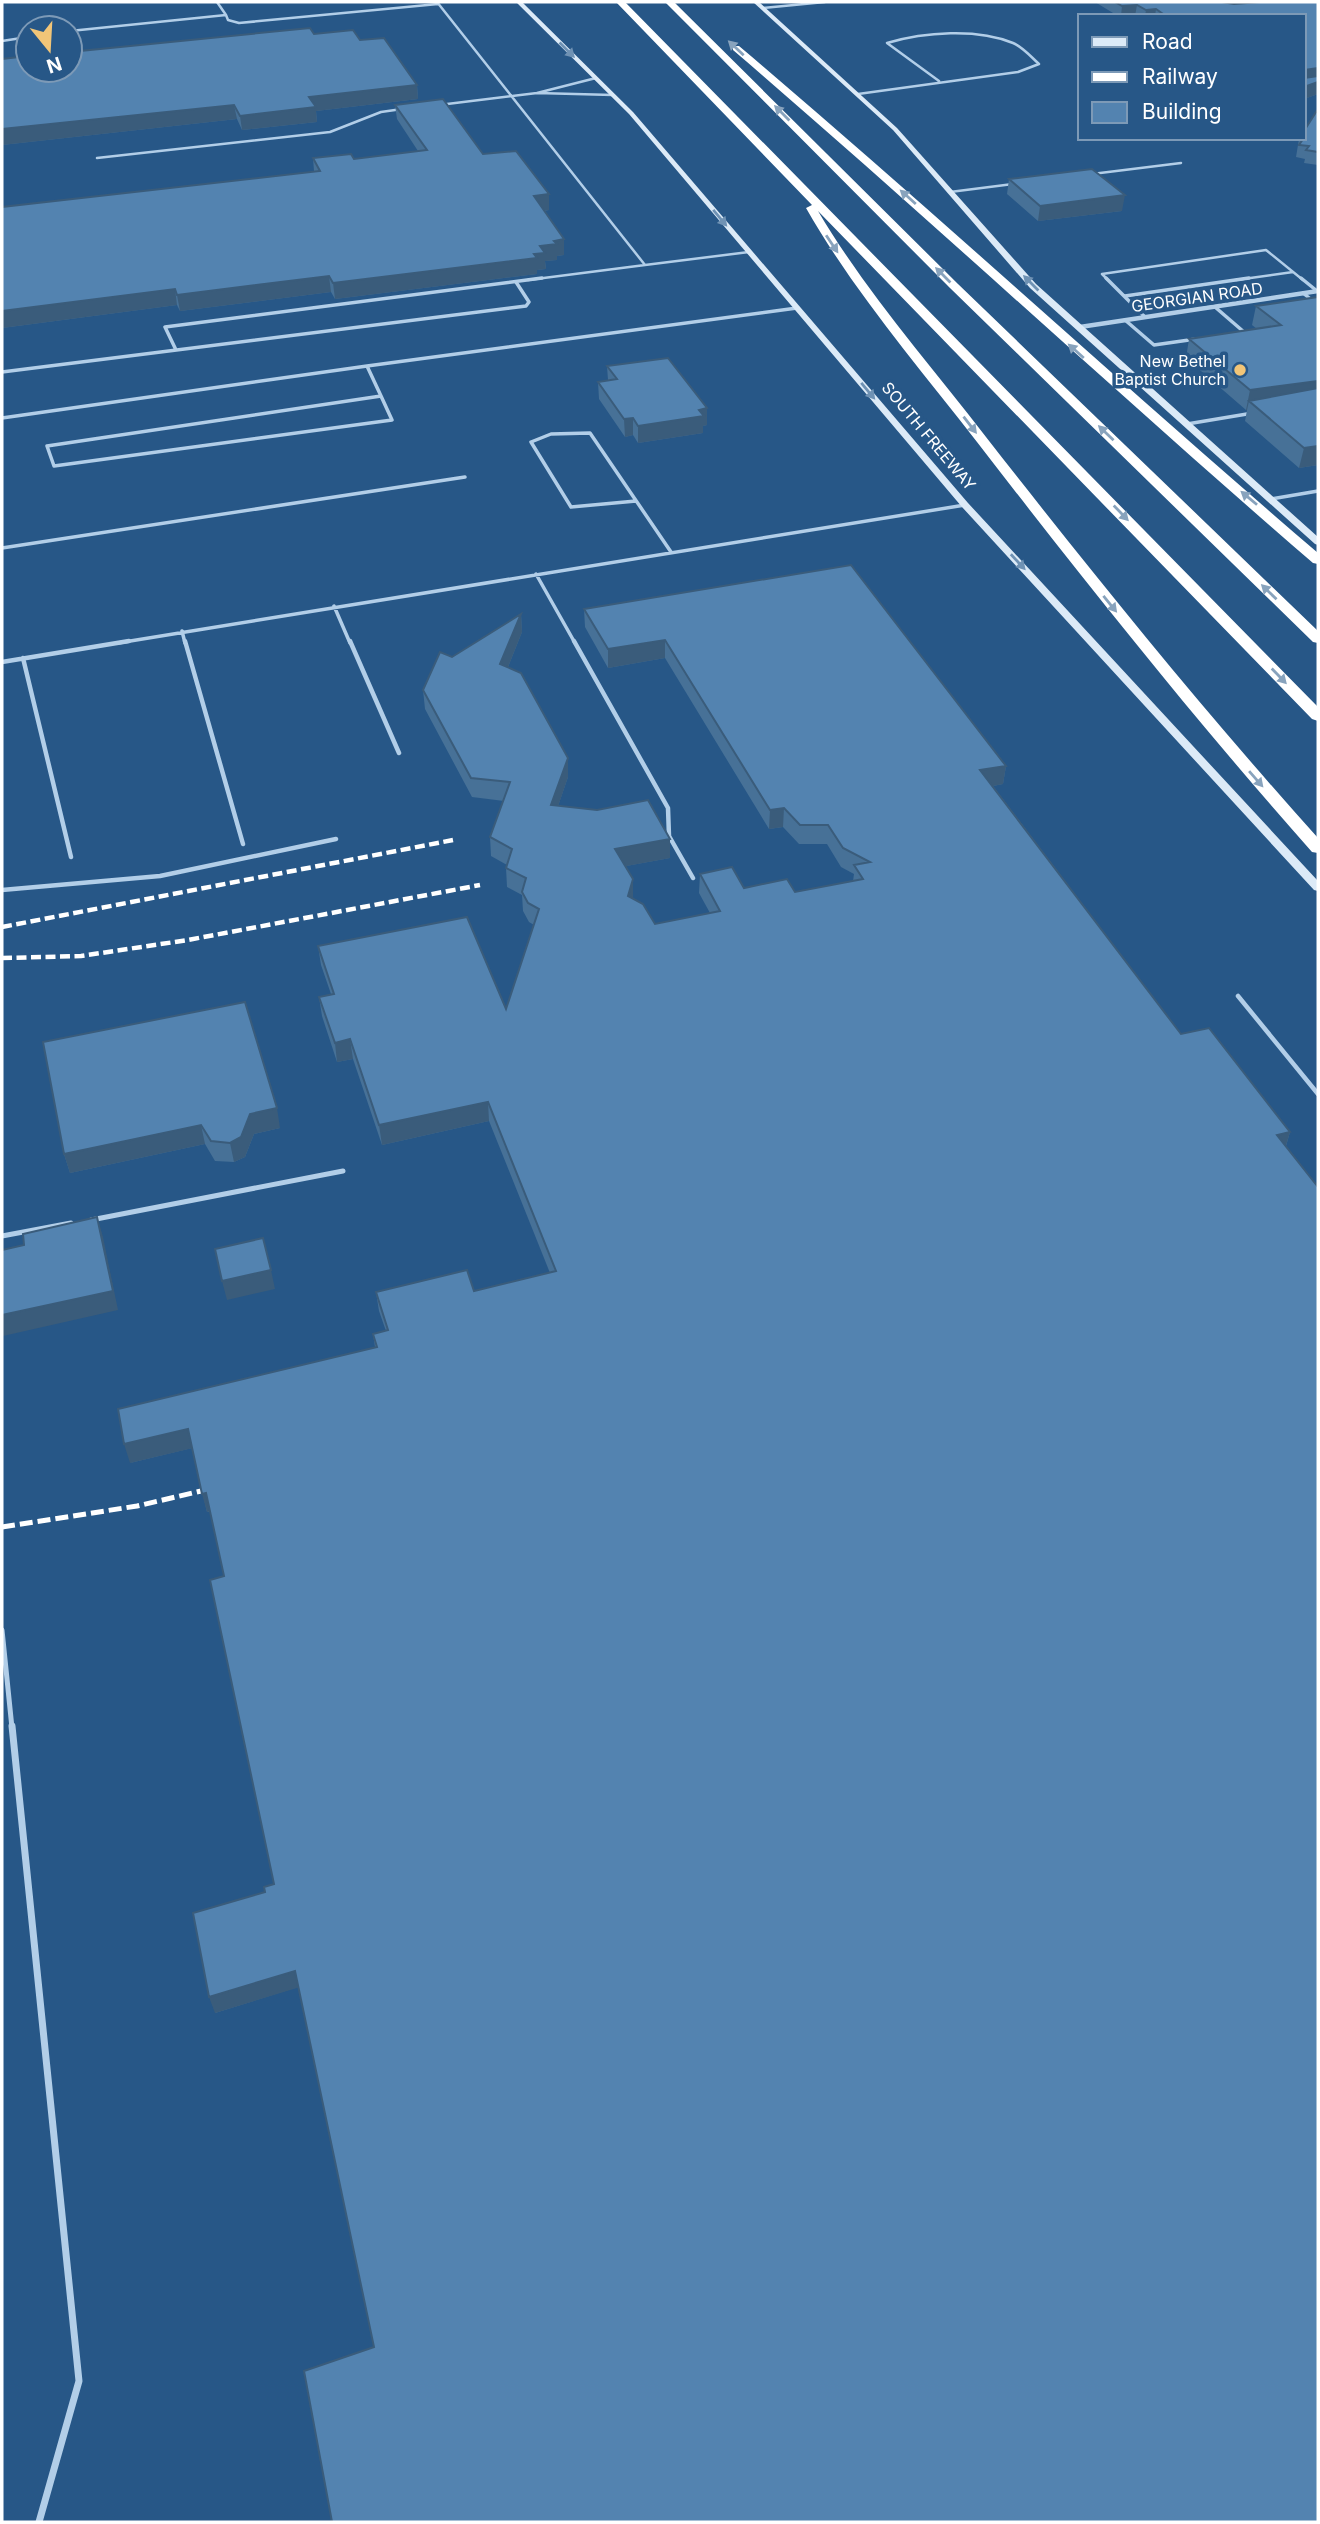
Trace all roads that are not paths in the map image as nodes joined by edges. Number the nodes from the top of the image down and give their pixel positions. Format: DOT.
graph roads {
  1 [pos="217,2"];
  2 [pos="519,2"];
  3 [pos="620,2"];
  4 [pos="671,2"];
  5 [pos="756,2"];
  6 [pos="825,2"];
  7 [pos="437,3"];
  8 [pos="804,3"];
  9 [pos="763,8"];
  10 [pos="226,15"];
  11 [pos="709,23"];
  12 [pos="84,30"];
  13 [pos="729,42"];
  14 [pos="596,78"];
  15 [pos="939,82"];
  16 [pos="537,93"];
  17 [pos="858,94"];
  18 [pos="613,95"];
  19 [pos="510,97"];
  20 [pos="432,106"];
  21 [pos="406,108"];
  22 [pos="97,158"];
  23 [pos="1181,163"];
  24 [pos="1086,175"];
  25 [pos="1017,184"];
  26 [pos="798,185"];
  27 [pos="950,192"];
  28 [pos="749,252"];
  29 [pos="645,265"];
  30 [pos="1293,272"];
  31 [pos="516,282"];
  32 [pos="1318,291"];
  33 [pos="1303,293"];
  34 [pos="1125,296"];
  35 [pos="1318,305"];
  36 [pos="1215,307"];
  37 [pos="797,308"];
  38 [pos="1145,317"];
  39 [pos="1125,320"];
  40 [pos="1080,327"];
  41 [pos="1233,334"];
  42 [pos="1207,337"];
  43 [pos="176,350"];
  44 [pos="368,366"];
  45 [pos="2,372"];
  46 [pos="381,396"];
  47 [pos="1266,411"];
  48 [pos="2,418"];
  49 [pos="1187,424"];
  50 [pos="465,477"];
  51 [pos="1318,491"];
  52 [pos="1271,499"];
  53 [pos="636,500"];
  54 [pos="965,505"];
  55 [pos="1318,542"];
  56 [pos="2,548"];
  57 [pos="671,552"];
  58 [pos="1318,560"];
  59 [pos="536,574"];
  60 [pos="334,606"];
  61 [pos="182,631"];
  62 [pos="1318,639"];
  63 [pos="23,658"];
  64 [pos="2,662"];
  65 [pos="1318,716"];
  66 [pos="399,753"];
  67 [pos="336,839"];
  68 [pos="243,844"];
  69 [pos="1318,848"];
  70 [pos="71,857"];
  71 [pos="693,878"];
  72 [pos="1318,888"];
  73 [pos="2,890"];
  74 [pos="1238,996"];
  75 [pos="1318,1094"];
  76 [pos="343,1171"];
  77 [pos="2,1236"];
  78 [pos="2,1630"];
  79 [pos="39,2522"];
  1 -- 10 [label="lane"];
  2 -- 14 [label="main road, SOUTH FREEWAY, one-way"];
  3 -- 26 [label="highway"];
  4 -- 11 [label="highway"];
  62 -- 4 [label="highway, one-way"];
  5 -- 9 [label="main road"];
  6 -- 8 [label="lane"];
  7 -- 10 [label="lane"];
  7 -- 19 [label="lane"];
  8 -- 9 [label="lane"];
  9 -- 17 [label="main road"];
  10 -- 12 [label="lane"];
  58 -- 13 [label="highway, one-way"];
  14 -- 16 [label="lane"];
  14 -- 18 [label="main road, SOUTH FREEWAY"];
  15 -- 15 [label="lane"];
  15 -- 17 [label="lane"];
  16 -- 18 [label="lane"];
  16 -- 19 [label="lane"];
  17 -- 27 [label="main road"];
  18 -- 28 [label="main road, SOUTH FREEWAY, one-way"];
  19 -- 20 [label="lane"];
  19 -- 29 [label="lane"];
  21 -- 22 [label="lane"];
  23 -- 24 [label="lane"];
  25 -- 27 [label="lane"];
  26 -- 65 [label="highway, one-way"];
  26 -- 69 [label="highway, one-way"];
  40 -- 27 [label="main road, one-way"];
  28 -- 29 [label="lane"];
  28 -- 37 [label="main road, SOUTH FREEWAY"];
  29 -- 31 [label="lane"];
  30 -- 32 [label="lane"];
  30 -- 34 [label="lane"];
  30 -- 34 [label="lane"];
  31 -- 43 [label="lane"];
  31 -- 43 [label="lane"];
  32 -- 33 [label="street, GEORGIAN ROAD"];
  33 -- 35 [label="lane"];
  33 -- 36 [label="street, GEORGIAN ROAD"];
  34 -- 38 [label="lane"];
  36 -- 38 [label="street, GEORGIAN ROAD"];
  36 -- 41 [label="lane"];
  37 -- 44 [label="lane"];
  37 -- 54 [label="main road, SOUTH FREEWAY, one-way"];
  38 -- 39 [label="street, GEORGIAN ROAD"];
  39 -- 40 [label="street, GEORGIAN ROAD"];
  39 -- 42 [label="lane"];
  40 -- 49 [label="main road"];
  43 -- 45 [label="lane"];
  44 -- 46 [label="lane"];
  44 -- 48 [label="lane"];
  46 -- 46 [label="lane"];
  47 -- 49 [label="lane"];
  49 -- 52 [label="main road"];
  50 -- 56 [label="lane"];
  51 -- 52 [label="lane"];
  52 -- 55 [label="main road"];
  53 -- 53 [label="lane"];
  53 -- 57 [label="lane"];
  54 -- 57 [label="lane"];
  54 -- 72 [label="main road, SOUTH FREEWAY, one-way"];
  57 -- 59 [label="lane"];
  59 -- 60 [label="lane"];
  59 -- 71 [label="lane"];
  60 -- 61 [label="lane"];
  60 -- 66 [label="lane"];
  61 -- 63 [label="lane"];
  61 -- 68 [label="lane"];
  63 -- 64 [label="lane"];
  63 -- 70 [label="lane"];
  67 -- 73 [label="lane"];
  74 -- 75 [label="lane"];
  76 -- 77 [label="lane"];
  78 -- 79 [label="lane"];
}
